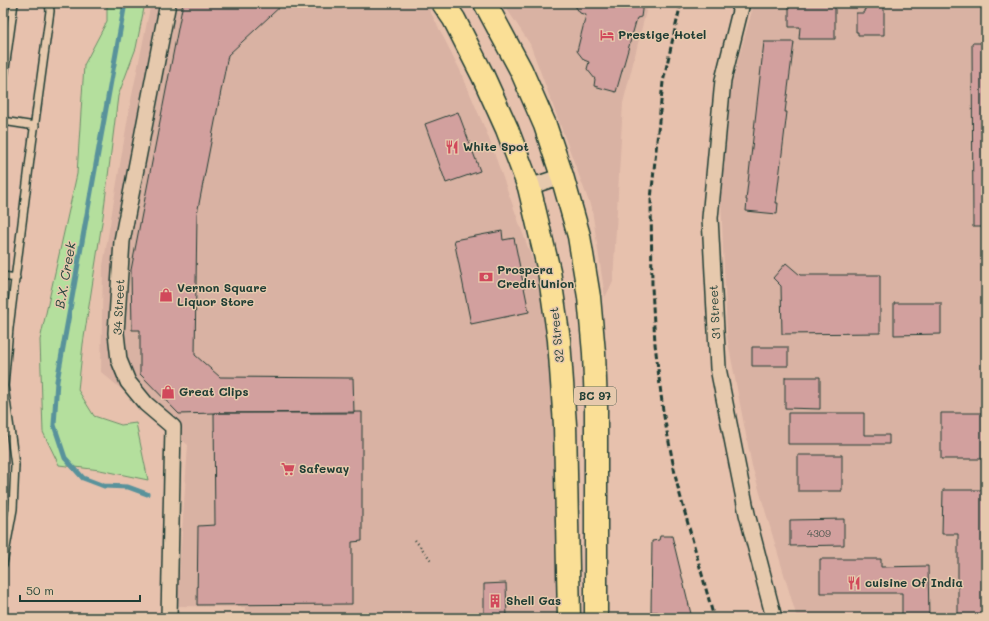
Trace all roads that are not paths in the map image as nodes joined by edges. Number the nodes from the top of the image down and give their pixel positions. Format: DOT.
graph roads {
  1 [pos="14,3"];
  2 [pos="49,3"];
  3 [pos="168,3"];
  4 [pos="443,3"];
  5 [pos="485,3"];
  6 [pos="742,3"];
  7 [pos="3,83"];
  8 [pos="3,121"];
  9 [pos="35,126"];
  10 [pos="562,176"];
  11 [pos="529,187"];
  12 [pos="3,276"];
  13 [pos="16,278"];
  14 [pos="3,564"];
  15 [pos="169,618"];
  16 [pos="569,618"];
  17 [pos="596,618"];
  18 [pos="774,618"];
  1 -- 7 [label="lane"];
  2 -- 9 [label="lane"];
  3 -- 15 [label="street, 34 Street"];
  4 -- 11 [label="highway, 32 Street / BC 97"];
  5 -- 10 [label="highway, BC 97"];
  6 -- 18 [label="street, 31 Street"];
  8 -- 9 [label="lane"];
  9 -- 13 [label="lane"];
  10 -- 11 [label="street"];
  10 -- 17 [label="highway, BC 97"];
  11 -- 16 [label="highway, 32 Street / BC 97"];
  12 -- 13 [label="lane"];
  13 -- 14 [label="lane"];
}
